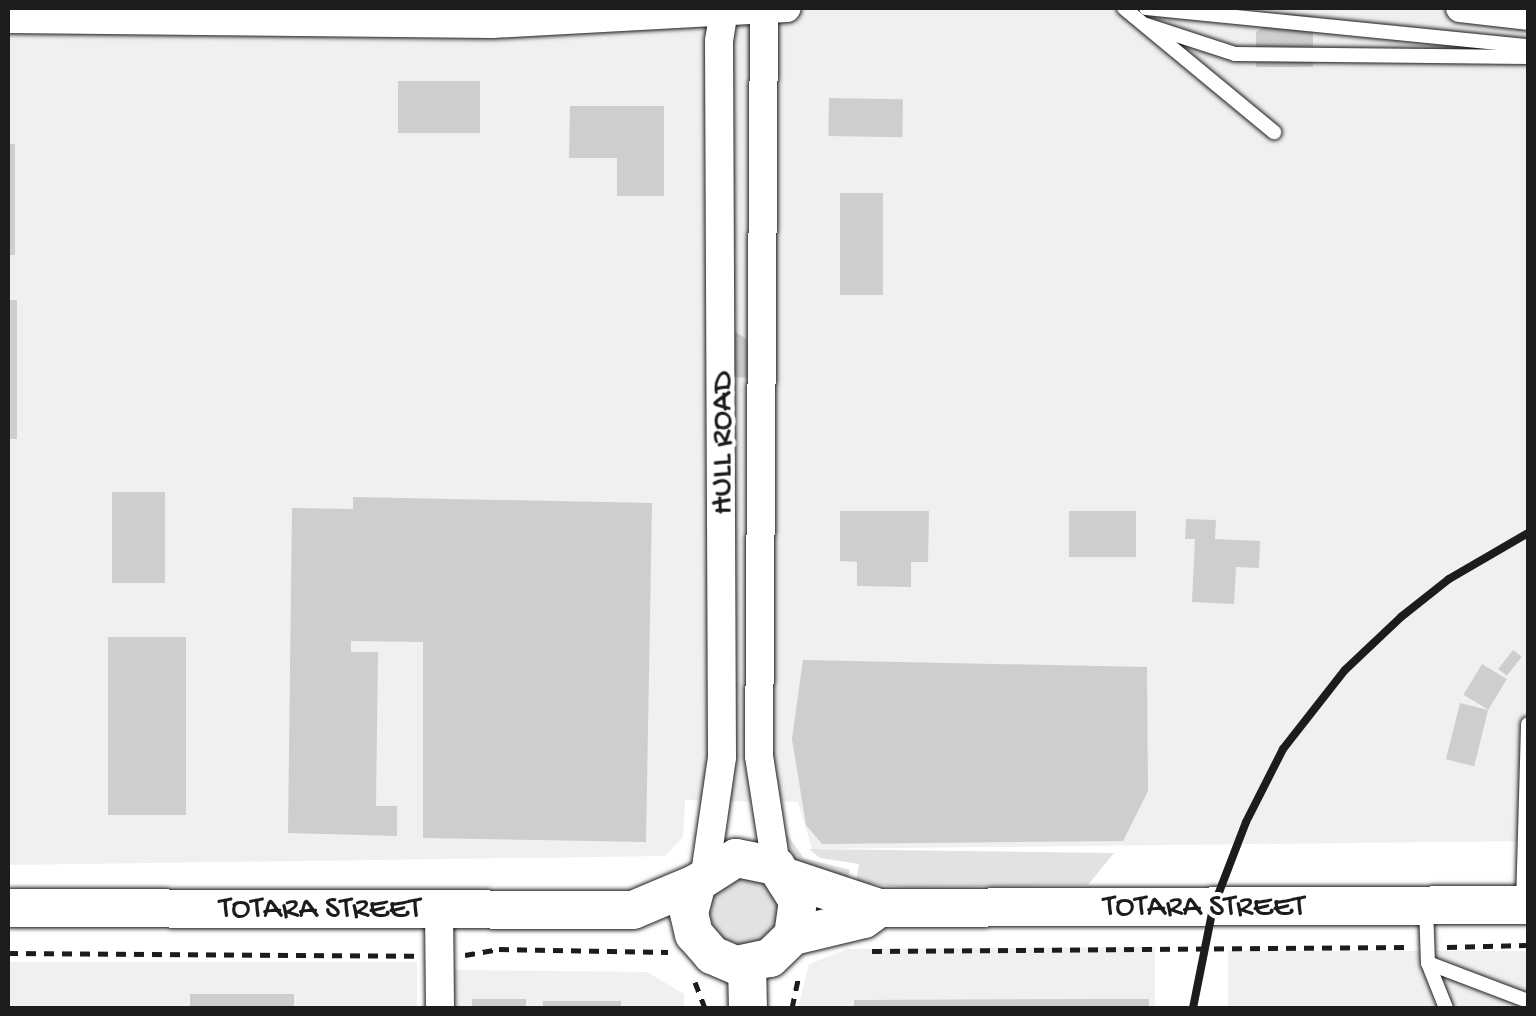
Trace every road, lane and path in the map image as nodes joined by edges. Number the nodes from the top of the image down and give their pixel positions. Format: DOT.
graph roads {
  1 [pos="775,8"];
  2 [pos="1124,8"];
  3 [pos="1146,8"];
  4 [pos="1460,8"];
  5 [pos="724,11"];
  6 [pos="1528,16"];
  7 [pos="8,19"];
  8 [pos="1146,25"];
  9 [pos="1528,46"];
  10 [pos="1528,57"];
  11 [pos="1274,132"];
  12 [pos="1528,724"];
  13 [pos="1527,751"];
  14 [pos="783,872"];
  15 [pos="701,878"];
  16 [pos="1526,905"];
  17 [pos="1426,906"];
  18 [pos="8,908"];
  19 [pos="879,908"];
  20 [pos="633,910"];
  21 [pos="439,911"];
  22 [pos="1528,946"];
  23 [pos="1427,947"];
  24 [pos="800,951"];
  25 [pos="852,952"];
  26 [pos="8,953"];
  27 [pos="686,954"];
  28 [pos="441,956"];
  29 [pos="1428,964"];
  30 [pos="747,965"];
  31 [pos="1528,1002"];
  32 [pos="440,1008"];
  33 [pos="705,1008"];
  34 [pos="748,1008"];
  35 [pos="792,1008"];
  36 [pos="1446,1008"];
  1 -- 5 [label="street"];
  1 -- 14 [label="street, HULL ROAD"];
  2 -- 8 [label="lane"];
  3 -- 9 [label="lane"];
  4 -- 6 [label="street"];
  5 -- 7 [label="street"];
  5 -- 15 [label="street, HULL ROAD"];
  8 -- 10 [label="lane"];
  8 -- 11 [label="lane"];
  12 -- 13 [label="lane"];
  13 -- 16 [label="lane"];
  14 -- 15 [label="main road"];
  14 -- 19 [label="main road, TOTARA STREET"];
  14 -- 24 [label="main road"];
  15 -- 20 [label="main road, TOTARA STREET"];
  15 -- 27 [label="main road"];
  16 -- 17 [label="main road, TOTARA STREET"];
  17 -- 19 [label="main road, TOTARA STREET"];
  17 -- 23 [label="lane"];
  18 -- 21 [label="main road, TOTARA STREET"];
  19 -- 24 [label="main road, TOTARA STREET"];
  20 -- 21 [label="main road, TOTARA STREET"];
  20 -- 27 [label="main road, TOTARA STREET"];
  21 -- 28 [label="street"];
  22 -- 23 [label="path"];
  23 -- 25 [label="path"];
  23 -- 29 [label="lane"];
  24 -- 30 [label="main road"];
  24 -- 35 [label="path"];
  26 -- 28 [label="path"];
  27 -- 28 [label="path"];
  27 -- 30 [label="main road"];
  27 -- 33 [label="path"];
  28 -- 32 [label="street"];
  29 -- 31 [label="lane"];
  29 -- 36 [label="lane"];
  30 -- 34 [label="main road"];
}
